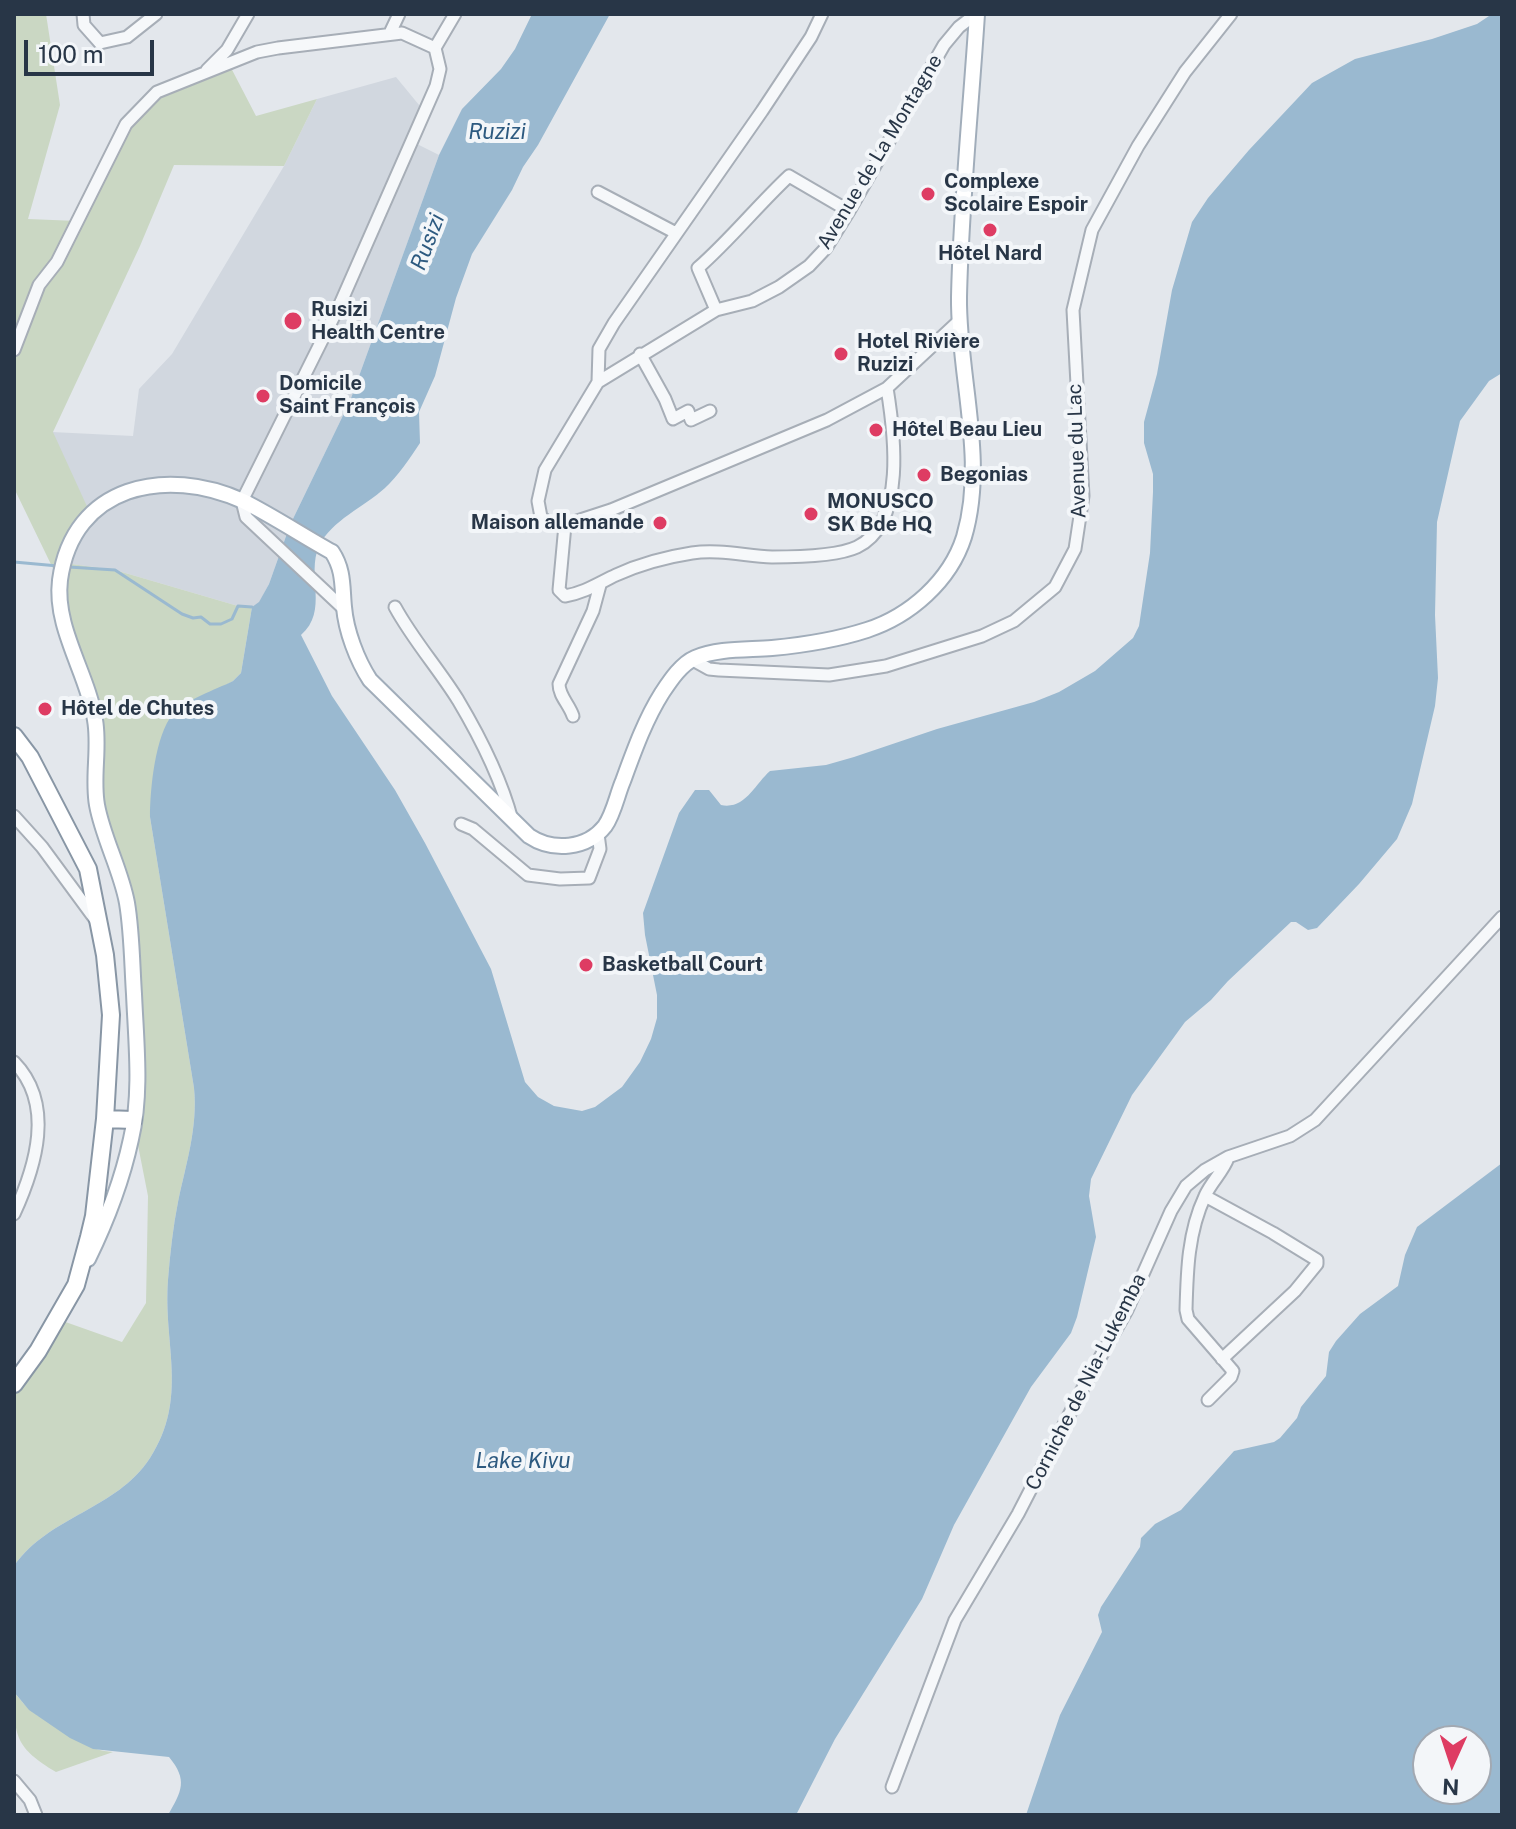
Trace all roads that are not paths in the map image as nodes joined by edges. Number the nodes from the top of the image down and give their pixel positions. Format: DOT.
graph roads {
  1 [pos="83,14"];
  2 [pos="156,14"];
  3 [pos="399,14"];
  4 [pos="455,14"];
  5 [pos="822,14"];
  6 [pos="976,14"];
  7 [pos="1231,14"];
  8 [pos="245,15"];
  9 [pos="390,33"];
  10 [pos="435,48"];
  11 [pos="204,74"];
  12 [pos="598,192"];
  13 [pos="849,211"];
  14 [pos="676,233"];
  15 [pos="716,310"];
  16 [pos="960,320"];
  17 [pos="14,350"];
  18 [pos="640,354"];
  19 [pos="598,382"];
  20 [pos="887,388"];
  21 [pos="710,411"];
  22 [pos="242,501"];
  23 [pos="565,525"];
  24 [pos="600,585"];
  25 [pos="395,607"];
  26 [pos="344,609"];
  27 [pos="691,659"];
  28 [pos="573,716"];
  29 [pos="14,736"];
  30 [pos="14,816"];
  31 [pos="512,820"];
  32 [pos="461,824"];
  33 [pos="598,834"];
  34 [pos="1502,917"];
  35 [pos="101,925"];
  36 [pos="14,1062"];
  37 [pos="105,1119"];
  38 [pos="133,1120"];
  39 [pos="1228,1157"];
  40 [pos="1205,1196"];
  41 [pos="14,1214"];
  42 [pos="76,1285"];
  43 [pos="1222,1359"];
  44 [pos="14,1384"];
  45 [pos="1208,1400"];
  46 [pos="14,1781"];
  47 [pos="892,1787"];
  48 [pos="36,1815"];
  1 -- 2 [label="street"];
  3 -- 9 [label="street"];
  4 -- 10 [label="street"];
  5 -- 14 [label="street"];
  6 -- 13 [label="street, Avenue de La Montagne"];
  6 -- 16 [label="main road"];
  7 -- 27 [label="street, Avenue du Lac"];
  8 -- 11 [label="street"];
  9 -- 10 [label="street"];
  9 -- 11 [label="street"];
  10 -- 22 [label="street"];
  11 -- 17 [label="street"];
  12 -- 14 [label="street"];
  13 -- 15 [label="street, Avenue de La Montagne"];
  13 -- 15 [label="street"];
  14 -- 19 [label="street"];
  15 -- 18 [label="street, Avenue de La Montagne"];
  16 -- 20 [label="street"];
  16 -- 27 [label="main road"];
  18 -- 19 [label="street, Avenue de La Montagne"];
  18 -- 21 [label="street"];
  19 -- 23 [label="street, Avenue de La Montagne"];
  20 -- 23 [label="street"];
  20 -- 24 [label="street"];
  22 -- 26 [label="street"];
  22 -- 26 [label="main road"];
  22 -- 38 [label="main road"];
  23 -- 24 [label="street"];
  24 -- 28 [label="street"];
  25 -- 31 [label="street"];
  26 -- 31 [label="main road"];
  27 -- 33 [label="main road"];
  29 -- 35 [label="highway"];
  30 -- 35 [label="street"];
  31 -- 33 [label="main road"];
  32 -- 33 [label="street"];
  34 -- 39 [label="street, Corniche de Nia-Lukemba"];
  35 -- 37 [label="highway"];
  36 -- 41 [label="street"];
  37 -- 38 [label="highway"];
  37 -- 42 [label="highway"];
  38 -- 42 [label="main road"];
  39 -- 40 [label="street"];
  39 -- 47 [label="street, Corniche de Nia-Lukemba"];
  40 -- 43 [label="street"];
  40 -- 43 [label="street"];
  42 -- 44 [label="highway"];
  43 -- 45 [label="street"];
  46 -- 48 [label="street"];
}
